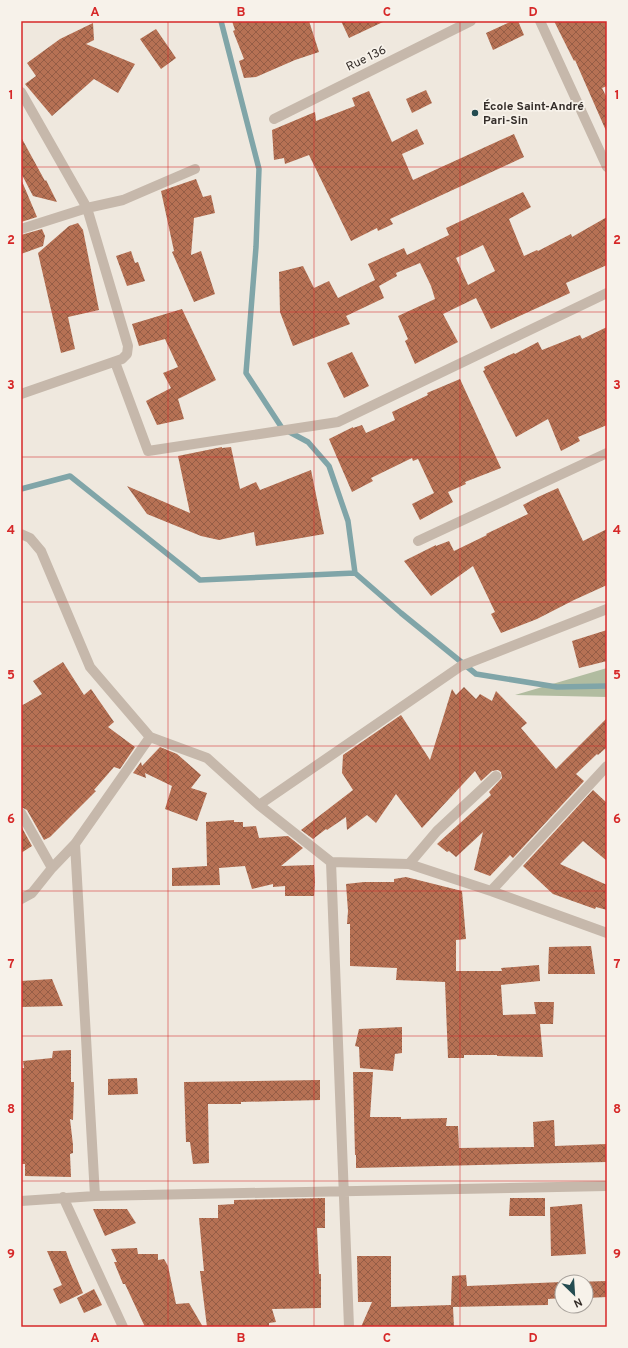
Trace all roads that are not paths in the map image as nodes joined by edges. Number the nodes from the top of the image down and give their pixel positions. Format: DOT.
graph roads {
  1 [pos="471,21"];
  2 [pos="540,21"];
  3 [pos="21,92"];
  4 [pos="24,104"];
  5 [pos="274,119"];
  6 [pos="607,167"];
  7 [pos="195,169"];
  8 [pos="87,208"];
  9 [pos="21,229"];
  10 [pos="607,293"];
  11 [pos="116,362"];
  12 [pos="21,394"];
  13 [pos="607,453"];
  14 [pos="21,534"];
  15 [pos="418,541"];
  16 [pos="607,609"];
  17 [pos="150,737"];
  18 [pos="607,766"];
  19 [pos="496,776"];
  20 [pos="259,805"];
  21 [pos="21,813"];
  22 [pos="75,844"];
  23 [pos="331,862"];
  24 [pos="409,864"];
  25 [pos="52,868"];
  26 [pos="491,891"];
  27 [pos="21,899"];
  28 [pos="607,933"];
  29 [pos="607,1186"];
  30 [pos="343,1191"];
  31 [pos="95,1196"];
  32 [pos="64,1197"];
  33 [pos="21,1201"];
  34 [pos="123,1327"];
  35 [pos="348,1327"];
  1 -- 5 [label="street, Rue 136"];
  2 -- 6 [label="street"];
  3 -- 4 [label="street"];
  4 -- 8 [label="street"];
  7 -- 8 [label="street"];
  8 -- 9 [label="street"];
  8 -- 11 [label="street"];
  10 -- 11 [label="street"];
  11 -- 12 [label="street"];
  13 -- 15 [label="street"];
  14 -- 17 [label="street"];
  16 -- 20 [label="street"];
  17 -- 20 [label="street"];
  17 -- 22 [label="street"];
  18 -- 26 [label="street"];
  19 -- 24 [label="street"];
  20 -- 23 [label="street"];
  21 -- 25 [label="street"];
  22 -- 25 [label="street"];
  22 -- 31 [label="street"];
  23 -- 24 [label="street"];
  23 -- 30 [label="street"];
  24 -- 26 [label="street"];
  25 -- 27 [label="street"];
  26 -- 28 [label="street"];
  29 -- 30 [label="street"];
  30 -- 31 [label="street"];
  30 -- 35 [label="street"];
  31 -- 32 [label="street"];
  32 -- 33 [label="street"];
  32 -- 34 [label="street"];
}
